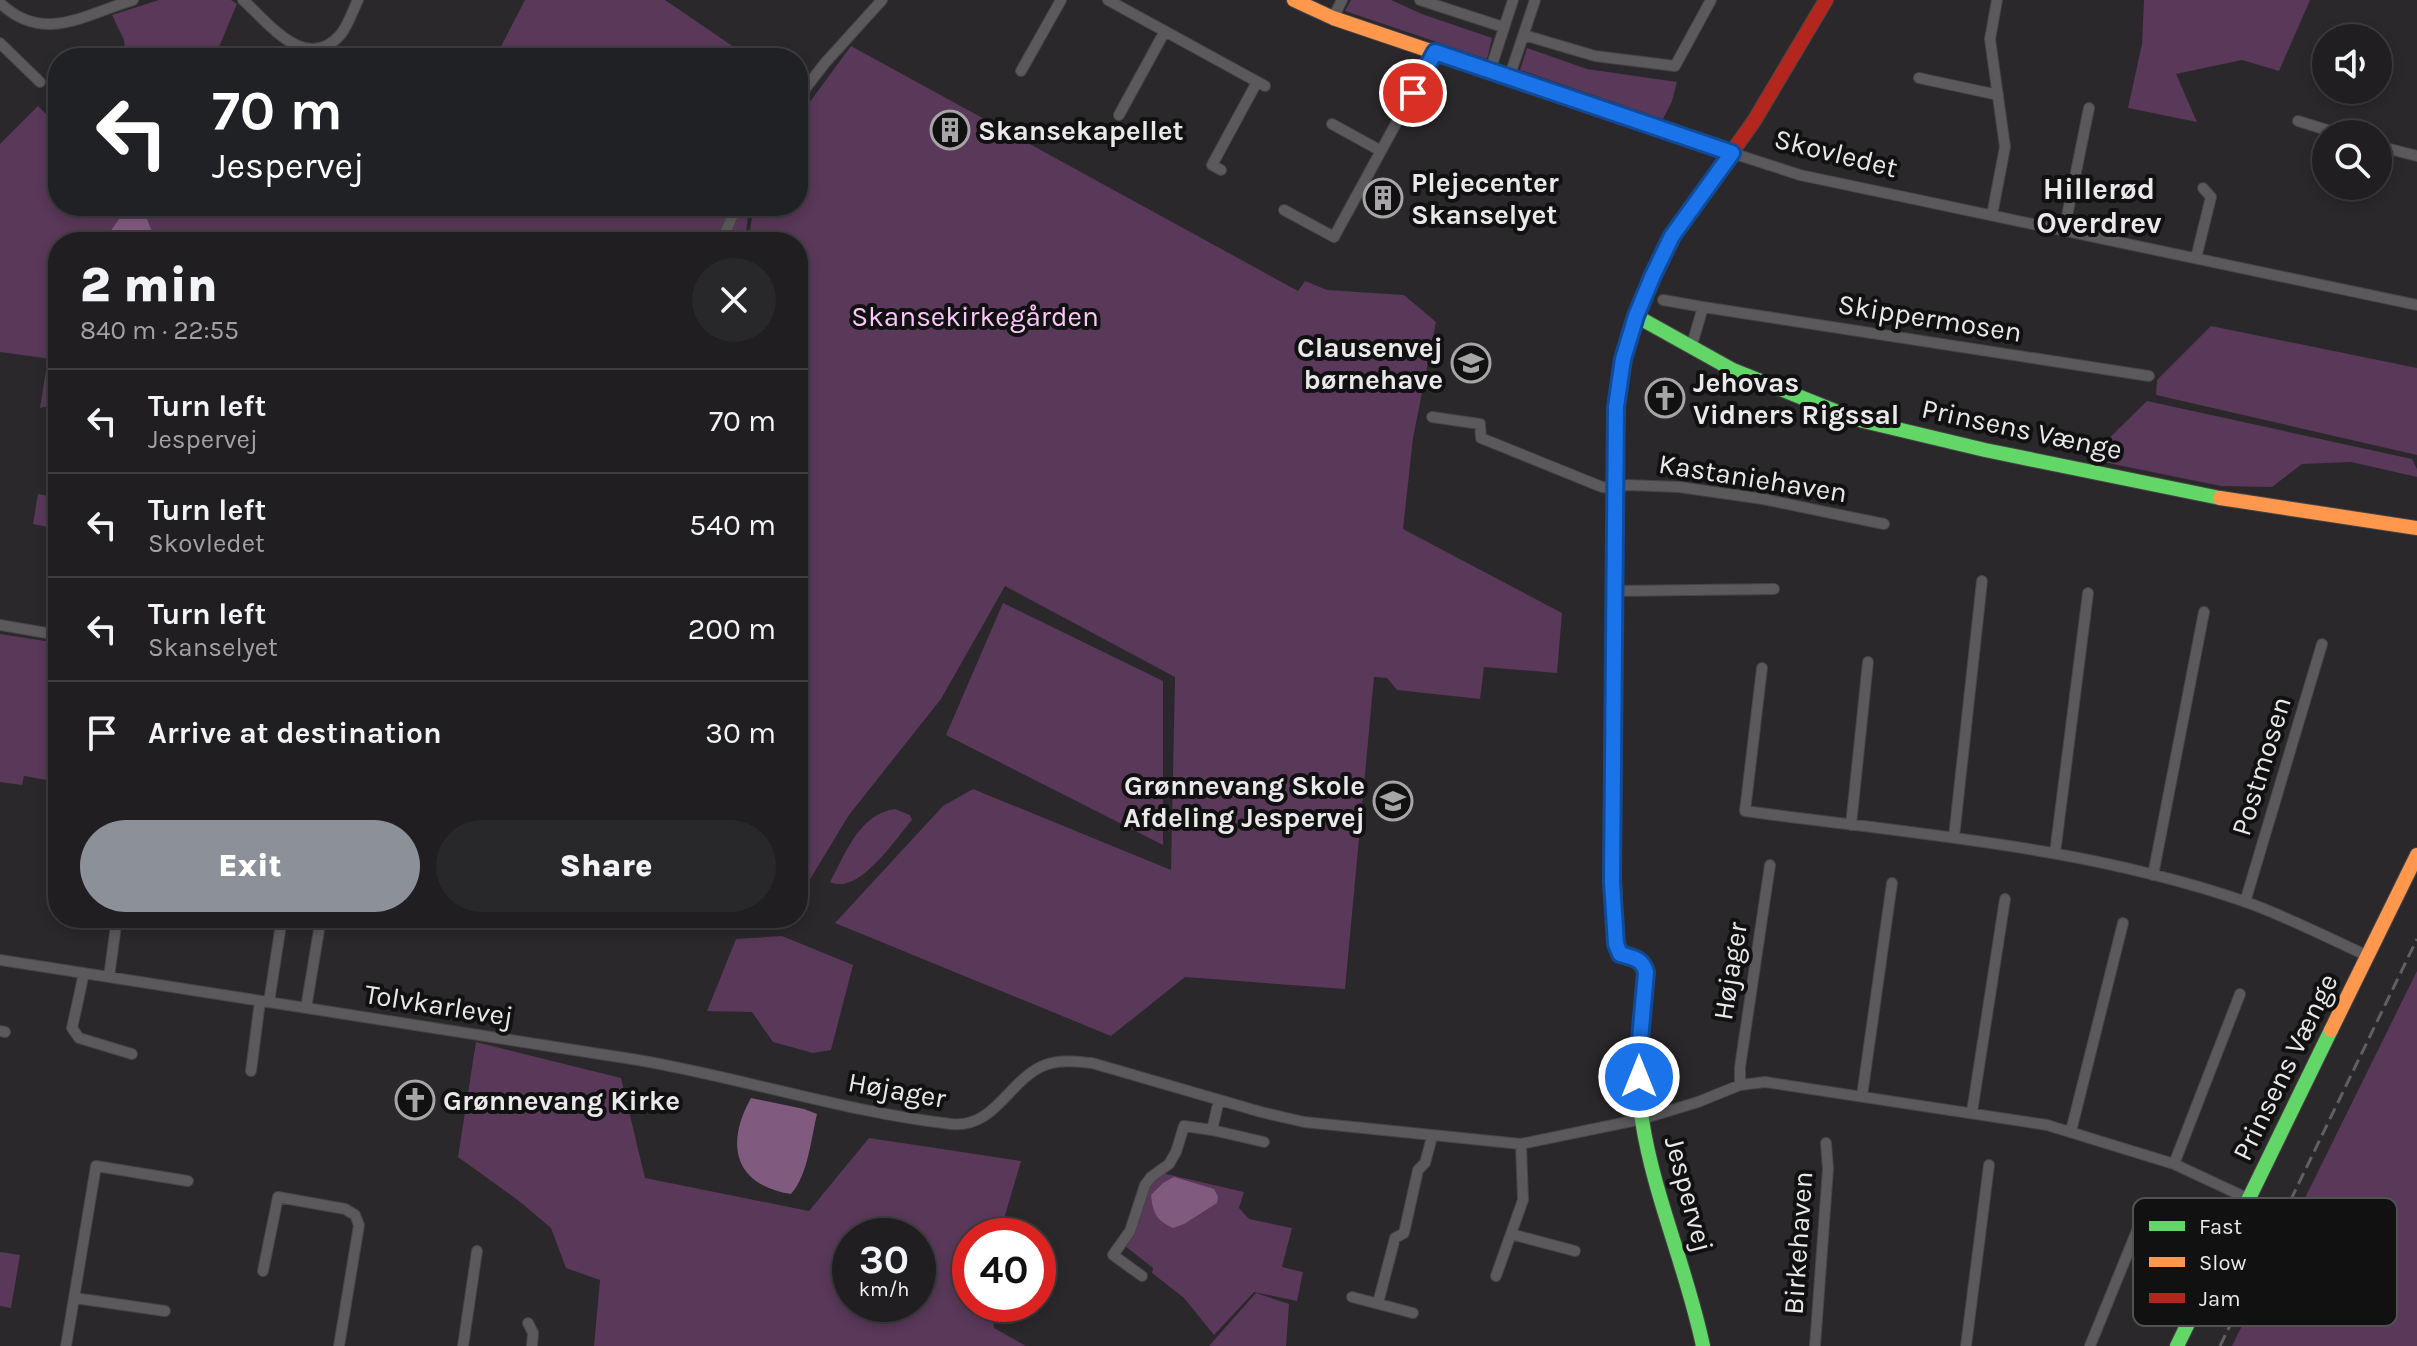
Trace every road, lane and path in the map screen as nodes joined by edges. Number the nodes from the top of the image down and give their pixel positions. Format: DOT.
graph roads {
  1 [pos="133,0"];
  2 [pos="243,0"];
  3 [pos="358,0"];
  4 [pos="1061,0"];
  5 [pos="1108,0"];
  6 [pos="1294,0"];
  7 [pos="1342,0"];
  8 [pos="1420,0"];
  9 [pos="1513,0"];
  10 [pos="1535,0"];
  11 [pos="1711,0"];
  12 [pos="1826,0"];
  13 [pos="1997,0"];
  14 [pos="874,2"];
  15 [pos="0,3"];
  16 [pos="1314,4"];
  17 [pos="1333,18"];
  18 [pos="1503,27"];
  19 [pos="1165,31"];
  20 [pos="1524,35"];
  21 [pos="0,43"];
  22 [pos="1435,52"];
  23 [pos="1021,71"];
  24 [pos="1490,71"];
  25 [pos="1509,78"];
  26 [pos="1919,78"];
  27 [pos="40,82"];
  28 [pos="808,85"];
  29 [pos="1998,95"];
  30 [pos="2089,108"];
  31 [pos="1119,115"];
  32 [pos="2298,121"];
  33 [pos="1332,124"];
  34 [pos="2312,125"];
  35 [pos="2392,150"];
  36 [pos="1381,151"];
  37 [pos="1732,153"];
  38 [pos="2417,156"];
  39 [pos="1221,170"];
  40 [pos="2203,188"];
  41 [pos="1284,210"];
  42 [pos="1992,215"];
  43 [pos="2064,231"];
  44 [pos="2196,258"];
  45 [pos="1663,300"];
  46 [pos="2417,305"];
  47 [pos="1703,307"];
  48 [pos="1636,316"];
  49 [pos="1691,348"];
  50 [pos="2149,376"];
  51 [pos="1432,417"];
  52 [pos="1614,488"];
  53 [pos="1884,524"];
  54 [pos="2417,528"];
  55 [pos="1982,581"];
  56 [pos="1774,589"];
  57 [pos="1614,591"];
  58 [pos="2088,593"];
  59 [pos="2204,612"];
  60 [pos="0,625"];
  61 [pos="48,633"];
  62 [pos="2322,644"];
  63 [pos="1868,662"];
  64 [pos="1762,668"];
  65 [pos="1851,825"];
  66 [pos="1954,837"];
  67 [pos="2055,853"];
  68 [pos="2417,855"];
  69 [pos="1770,865"];
  70 [pos="2153,875"];
  71 [pos="1892,883"];
  72 [pos="2005,899"];
  73 [pos="2245,902"];
  74 [pos="2123,923"];
  75 [pos="116,928"];
  76 [pos="280,928"];
  77 [pos="319,928"];
  78 [pos="2368,956"];
  79 [pos="0,960"];
  80 [pos="84,973"];
  81 [pos="109,977"];
  82 [pos="2240,994"];
  83 [pos="265,1002"];
  84 [pos="306,1008"];
  85 [pos="132,1054"];
  86 [pos="640,1060"];
  87 [pos="251,1071"];
  88 [pos="1740,1085"];
  89 [pos="1862,1096"];
  90 [pos="1219,1100"];
  91 [pos="1972,1112"];
  92 [pos="1642,1119"];
  93 [pos="1212,1130"];
  94 [pos="2071,1131"];
  95 [pos="1432,1137"];
  96 [pos="1264,1142"];
  97 [pos="1826,1143"];
  98 [pos="1521,1144"];
  99 [pos="2174,1164"];
  100 [pos="1989,1165"];
  101 [pos="188,1181"];
  102 [pos="2247,1198"];
  103 [pos="2249,1198"];
  104 [pos="1511,1234"];
  105 [pos="2133,1240"];
  106 [pos="477,1251"];
  107 [pos="1575,1251"];
  108 [pos="263,1271"];
  109 [pos="1142,1276"];
  110 [pos="1496,1276"];
  111 [pos="1352,1297"];
  112 [pos="75,1298"];
  113 [pos="1378,1303"];
  114 [pos="165,1311"];
  115 [pos="1413,1313"];
  116 [pos="528,1323"];
  117 [pos="2187,1326"];
  118 [pos="66,1346"];
  119 [pos="339,1346"];
  120 [pos="463,1346"];
  121 [pos="532,1346"];
  122 [pos="1703,1346"];
  123 [pos="1815,1346"];
  124 [pos="1966,1346"];
  125 [pos="2090,1346"];
  126 [pos="2177,1346"];
  1 -- 15 [label="street"];
  2 -- 3 [label="street"];
  4 -- 23 [label="street"];
  5 -- 19 [label="street"];
  6 -- 16 [label="street, Skovledet"];
  7 -- 17 [label="street"];
  8 -- 18 [label="street"];
  9 -- 18 [label="street"];
  10 -- 20 [label="street"];
  11 -- 20 [label="street"];
  12 -- 37 [label="street, Jespervej"];
  13 -- 29 [label="street"];
  14 -- 28 [label="street"];
  16 -- 17 [label="street, Skovledet"];
  17 -- 22 [label="street, Skovledet"];
  18 -- 24 [label="street"];
  19 -- 31 [label="street"];
  19 -- 39 [label="street"];
  20 -- 25 [label="street"];
  21 -- 27 [label="street"];
  22 -- 24 [label="street, Skovledet"];
  22 -- 36 [label="street"];
  24 -- 25 [label="street, Skovledet"];
  25 -- 37 [label="street, Skovledet"];
  26 -- 29 [label="street"];
  29 -- 42 [label="street"];
  30 -- 43 [label="street"];
  32 -- 34 [label="street"];
  33 -- 36 [label="street"];
  35 -- 38 [label="street"];
  36 -- 41 [label="street"];
  37 -- 42 [label="street, Skovledet"];
  37 -- 48 [label="street, Jespervej"];
  40 -- 44 [label="street"];
  42 -- 43 [label="street, Skovledet"];
  43 -- 44 [label="street, Skovledet"];
  44 -- 46 [label="street, Skovledet"];
  45 -- 47 [label="street, Skippermosen"];
  47 -- 49 [label="street"];
  47 -- 50 [label="street, Skippermosen"];
  48 -- 49 [label="street, Prinsens Vænge"];
  48 -- 52 [label="street, Jespervej"];
  49 -- 54 [label="street, Prinsens Vænge"];
  51 -- 52 [label="street, Kastaniehaven"];
  52 -- 53 [label="street, Kastaniehaven"];
  52 -- 57 [label="street, Jespervej"];
  55 -- 66 [label="street"];
  56 -- 57 [label="street"];
  57 -- 92 [label="street, Jespervej"];
  58 -- 67 [label="street"];
  59 -- 70 [label="street"];
  60 -- 61 [label="street"];
  62 -- 73 [label="street, Postmosen"];
  63 -- 65 [label="street"];
  64 -- 65 [label="street"];
  65 -- 66 [label="street"];
  66 -- 67 [label="street"];
  67 -- 70 [label="street"];
  68 -- 78 [label="street, Prinsens Vænge"];
  69 -- 88 [label="street, Højager"];
  70 -- 73 [label="street"];
  71 -- 89 [label="street"];
  72 -- 91 [label="street"];
  73 -- 78 [label="street"];
  74 -- 94 [label="street"];
  75 -- 81 [label="street"];
  76 -- 83 [label="street"];
  77 -- 84 [label="street"];
  78 -- 103 [label="street, Prinsens Vænge"];
  79 -- 80 [label="street, Tolvkarlevej"];
  80 -- 81 [label="street, Tolvkarlevej"];
  80 -- 85 [label="street"];
  81 -- 83 [label="street, Tolvkarlevej"];
  82 -- 99 [label="street"];
  83 -- 84 [label="street, Tolvkarlevej"];
  83 -- 87 [label="street"];
  84 -- 86 [label="street, Tolvkarlevej"];
  86 -- 90 [label="street, Højager"];
  88 -- 89 [label="street, Højager"];
  88 -- 92 [label="street, Højager"];
  89 -- 91 [label="street, Højager"];
  90 -- 93 [label="street"];
  90 -- 95 [label="street, Højager"];
  91 -- 94 [label="street, Højager"];
  92 -- 98 [label="street, Højager"];
  92 -- 122 [label="street, Jespervej"];
  93 -- 96 [label="street"];
  93 -- 109 [label="street"];
  94 -- 99 [label="street, Højager"];
  95 -- 98 [label="street, Højager"];
  95 -- 113 [label="street"];
  97 -- 123 [label="street, Birkehaven"];
  98 -- 104 [label="street"];
  99 -- 102 [label="street, Højager"];
  100 -- 124 [label="street"];
  101 -- 112 [label="street"];
  104 -- 107 [label="street"];
  104 -- 110 [label="street"];
  105 -- 125 [label="street"];
  106 -- 120 [label="street"];
  108 -- 119 [label="street"];
  111 -- 113 [label="street"];
  112 -- 114 [label="street"];
  112 -- 118 [label="street"];
  113 -- 115 [label="street"];
  116 -- 121 [label="street"];
  117 -- 126 [label="street, Prinsens Vænge"];
}
